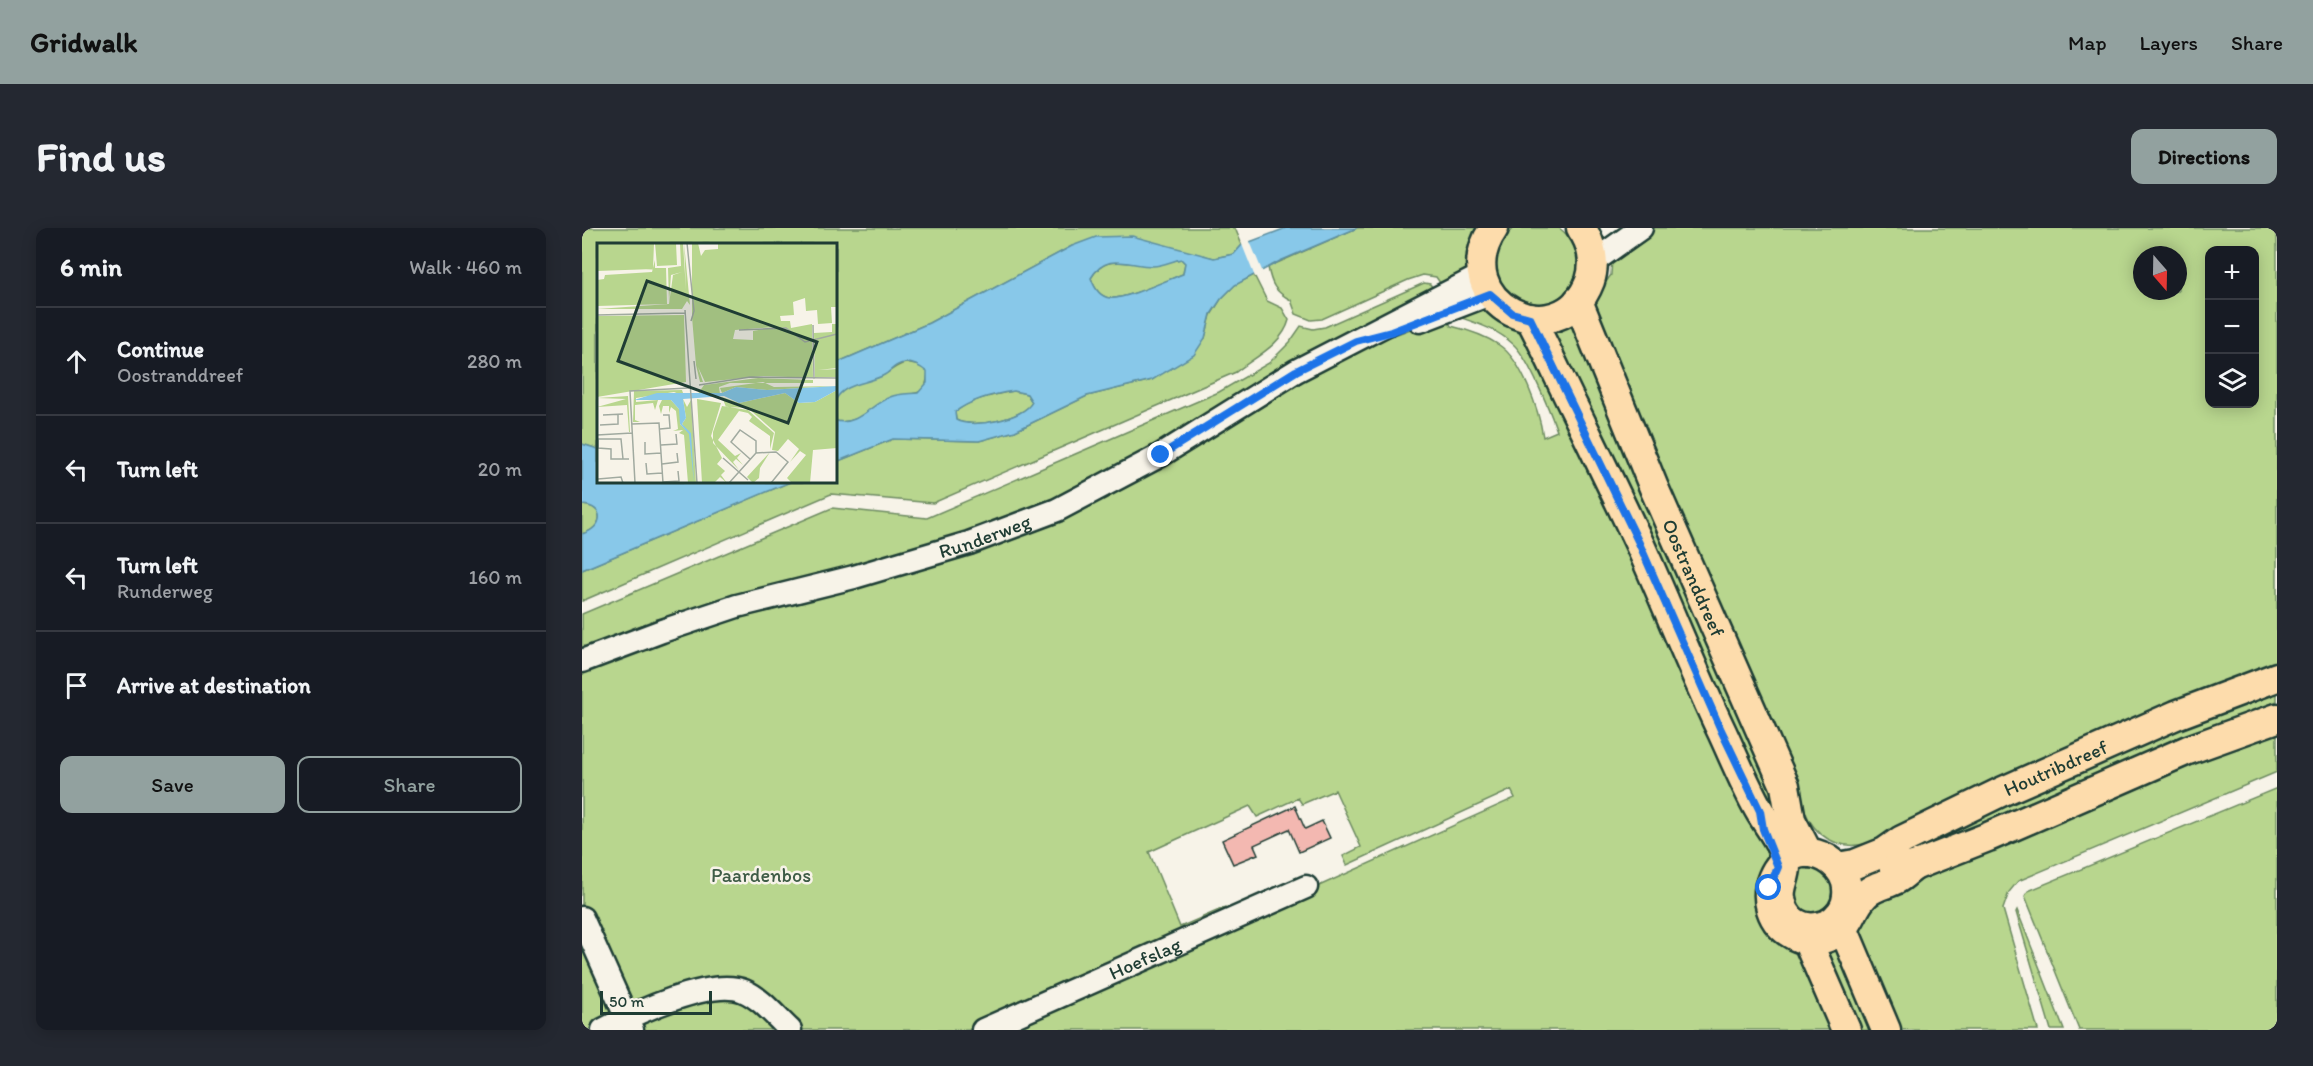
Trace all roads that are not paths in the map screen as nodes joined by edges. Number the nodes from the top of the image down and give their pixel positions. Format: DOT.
graph roads {
  1 [pos="1494,228"];
  2 [pos="1581,228"];
  3 [pos="1641,228"];
  4 [pos="1593,262"];
  5 [pos="1486,284"];
  6 [pos="1578,301"];
  7 [pos="1530,318"];
  8 [pos="582,661"];
  9 [pos="2277,677"];
  10 [pos="2277,718"];
  11 [pos="1785,786"];
  12 [pos="1902,840"];
  13 [pos="1790,860"];
  14 [pos="1306,887"];
  15 [pos="1845,902"];
  16 [pos="582,918"];
  17 [pos="1807,940"];
  18 [pos="630,1024"];
  19 [pos="603,1030"];
  20 [pos="790,1030"];
  21 [pos="983,1030"];
  22 [pos="1846,1030"];
  23 [pos="1886,1030"];
  1 -- 5 [label="main road"];
  2 -- 4 [label="main road"];
  3 -- 4 [label="street"];
  4 -- 6 [label="main road"];
  5 -- 7 [label="main road"];
  5 -- 8 [label="street, Runderweg"];
  6 -- 7 [label="main road"];
  6 -- 11 [label="main road, Oostranddreef"];
  7 -- 13 [label="main road, Oostranddreef"];
  9 -- 12 [label="main road, Houtribdreef"];
  10 -- 15 [label="main road, Houtribdreef"];
  11 -- 12 [label="main road"];
  11 -- 13 [label="main road, Oostranddreef"];
  12 -- 15 [label="main road, Houtribdreef"];
  13 -- 15 [label="main road"];
  13 -- 15 [label="main road"];
  13 -- 17 [label="main road"];
  14 -- 21 [label="street, Hoefslag"];
  15 -- 17 [label="main road"];
  15 -- 23 [label="main road"];
  16 -- 18 [label="street"];
  17 -- 22 [label="main road"];
  18 -- 19 [label="street"];
  18 -- 20 [label="street"];
}
